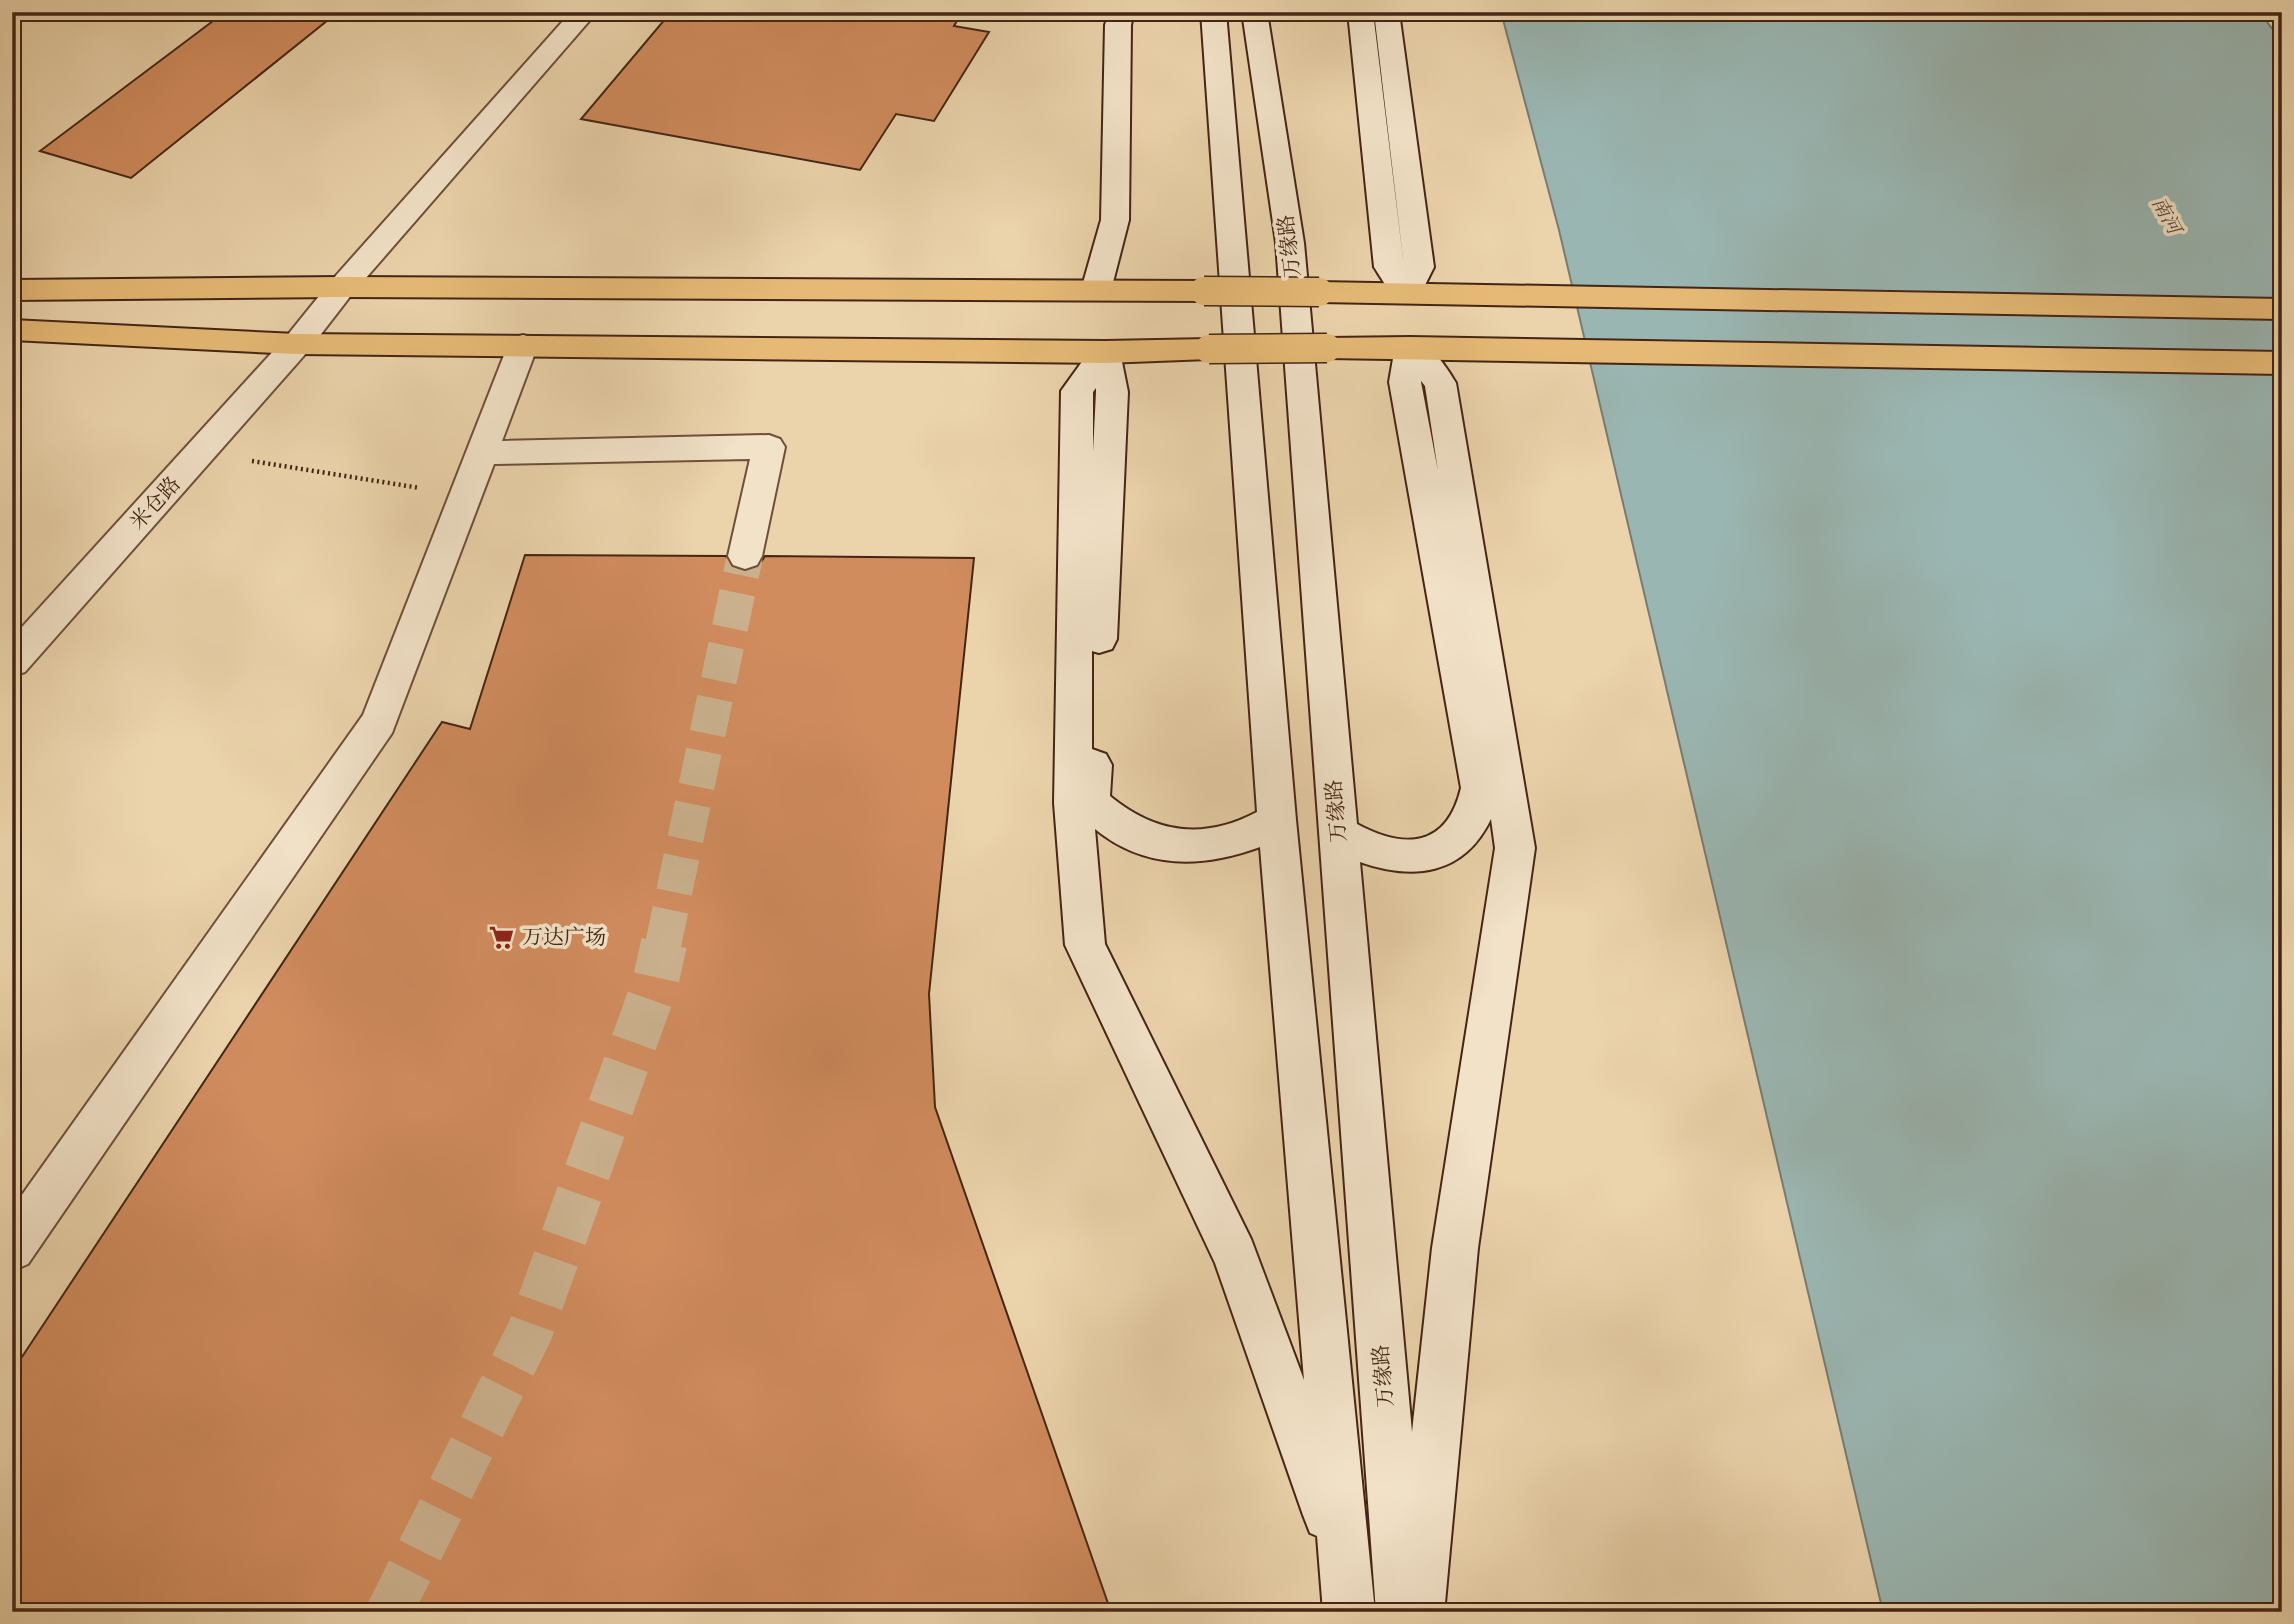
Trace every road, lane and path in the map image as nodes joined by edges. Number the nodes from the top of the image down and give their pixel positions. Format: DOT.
graph roads {
  1 [pos="585,12"];
  2 [pos="1104,12"];
  3 [pos="1122,12"];
  4 [pos="1213,12"];
  5 [pos="1254,12"];
  6 [pos="1360,12"];
  7 [pos="1386,12"];
  8 [pos="342,287"];
  9 [pos="12,290"];
  10 [pos="1096,290"];
  11 [pos="1407,292"];
  12 [pos="2282,309"];
  13 [pos="12,330"];
  14 [pos="297,344"];
  15 [pos="523,345"];
  16 [pos="1410,347"];
  17 [pos="1105,352"];
  18 [pos="2282,363"];
  19 [pos="200,453"];
  20 [pos="482,453"];
  21 [pos="466,496"];
  22 [pos="745,556"];
  23 [pos="12,662"];
  24 [pos="1277,820"];
  25 [pos="1338,833"];
  26 [pos="12,1248"];
  27 [pos="1347,1566"];
  28 [pos="1349,1612"];
  29 [pos="1402,1612"];
  30 [pos="1418,1612"];
  1 -- 8 [label="main road, 米仓路"];
  2 -- 10 [label="main road"];
  3 -- 10 [label="main road"];
  4 -- 24 [label="main road"];
  5 -- 25 [label="main road, 万缘路"];
  6 -- 11 [label="main road"];
  7 -- 11 [label="main road"];
  8 -- 9 [label="main road"];
  8 -- 10 [label="main road"];
  8 -- 14 [label="main road, 米仓路"];
  10 -- 11 [label="main road, bridge"];
  11 -- 12 [label="main road"];
  13 -- 14 [label="main road"];
  14 -- 15 [label="main road"];
  14 -- 19 [label="main road, 米仓路"];
  15 -- 17 [label="main road"];
  15 -- 20 [label="main road"];
  16 -- 17 [label="main road, bridge"];
  16 -- 18 [label="main road"];
  16 -- 25 [label="main road"];
  16 -- 30 [label="main road"];
  17 -- 24 [label="main road"];
  17 -- 27 [label="main road"];
  19 -- 21 [label="path"];
  19 -- 23 [label="main road, 米仓路"];
  20 -- 21 [label="main road"];
  20 -- 22 [label="main road"];
  21 -- 26 [label="main road"];
  24 -- 27 [label="main road"];
  25 -- 29 [label="main road, 万缘路"];
  27 -- 28 [label="main road"];
}
